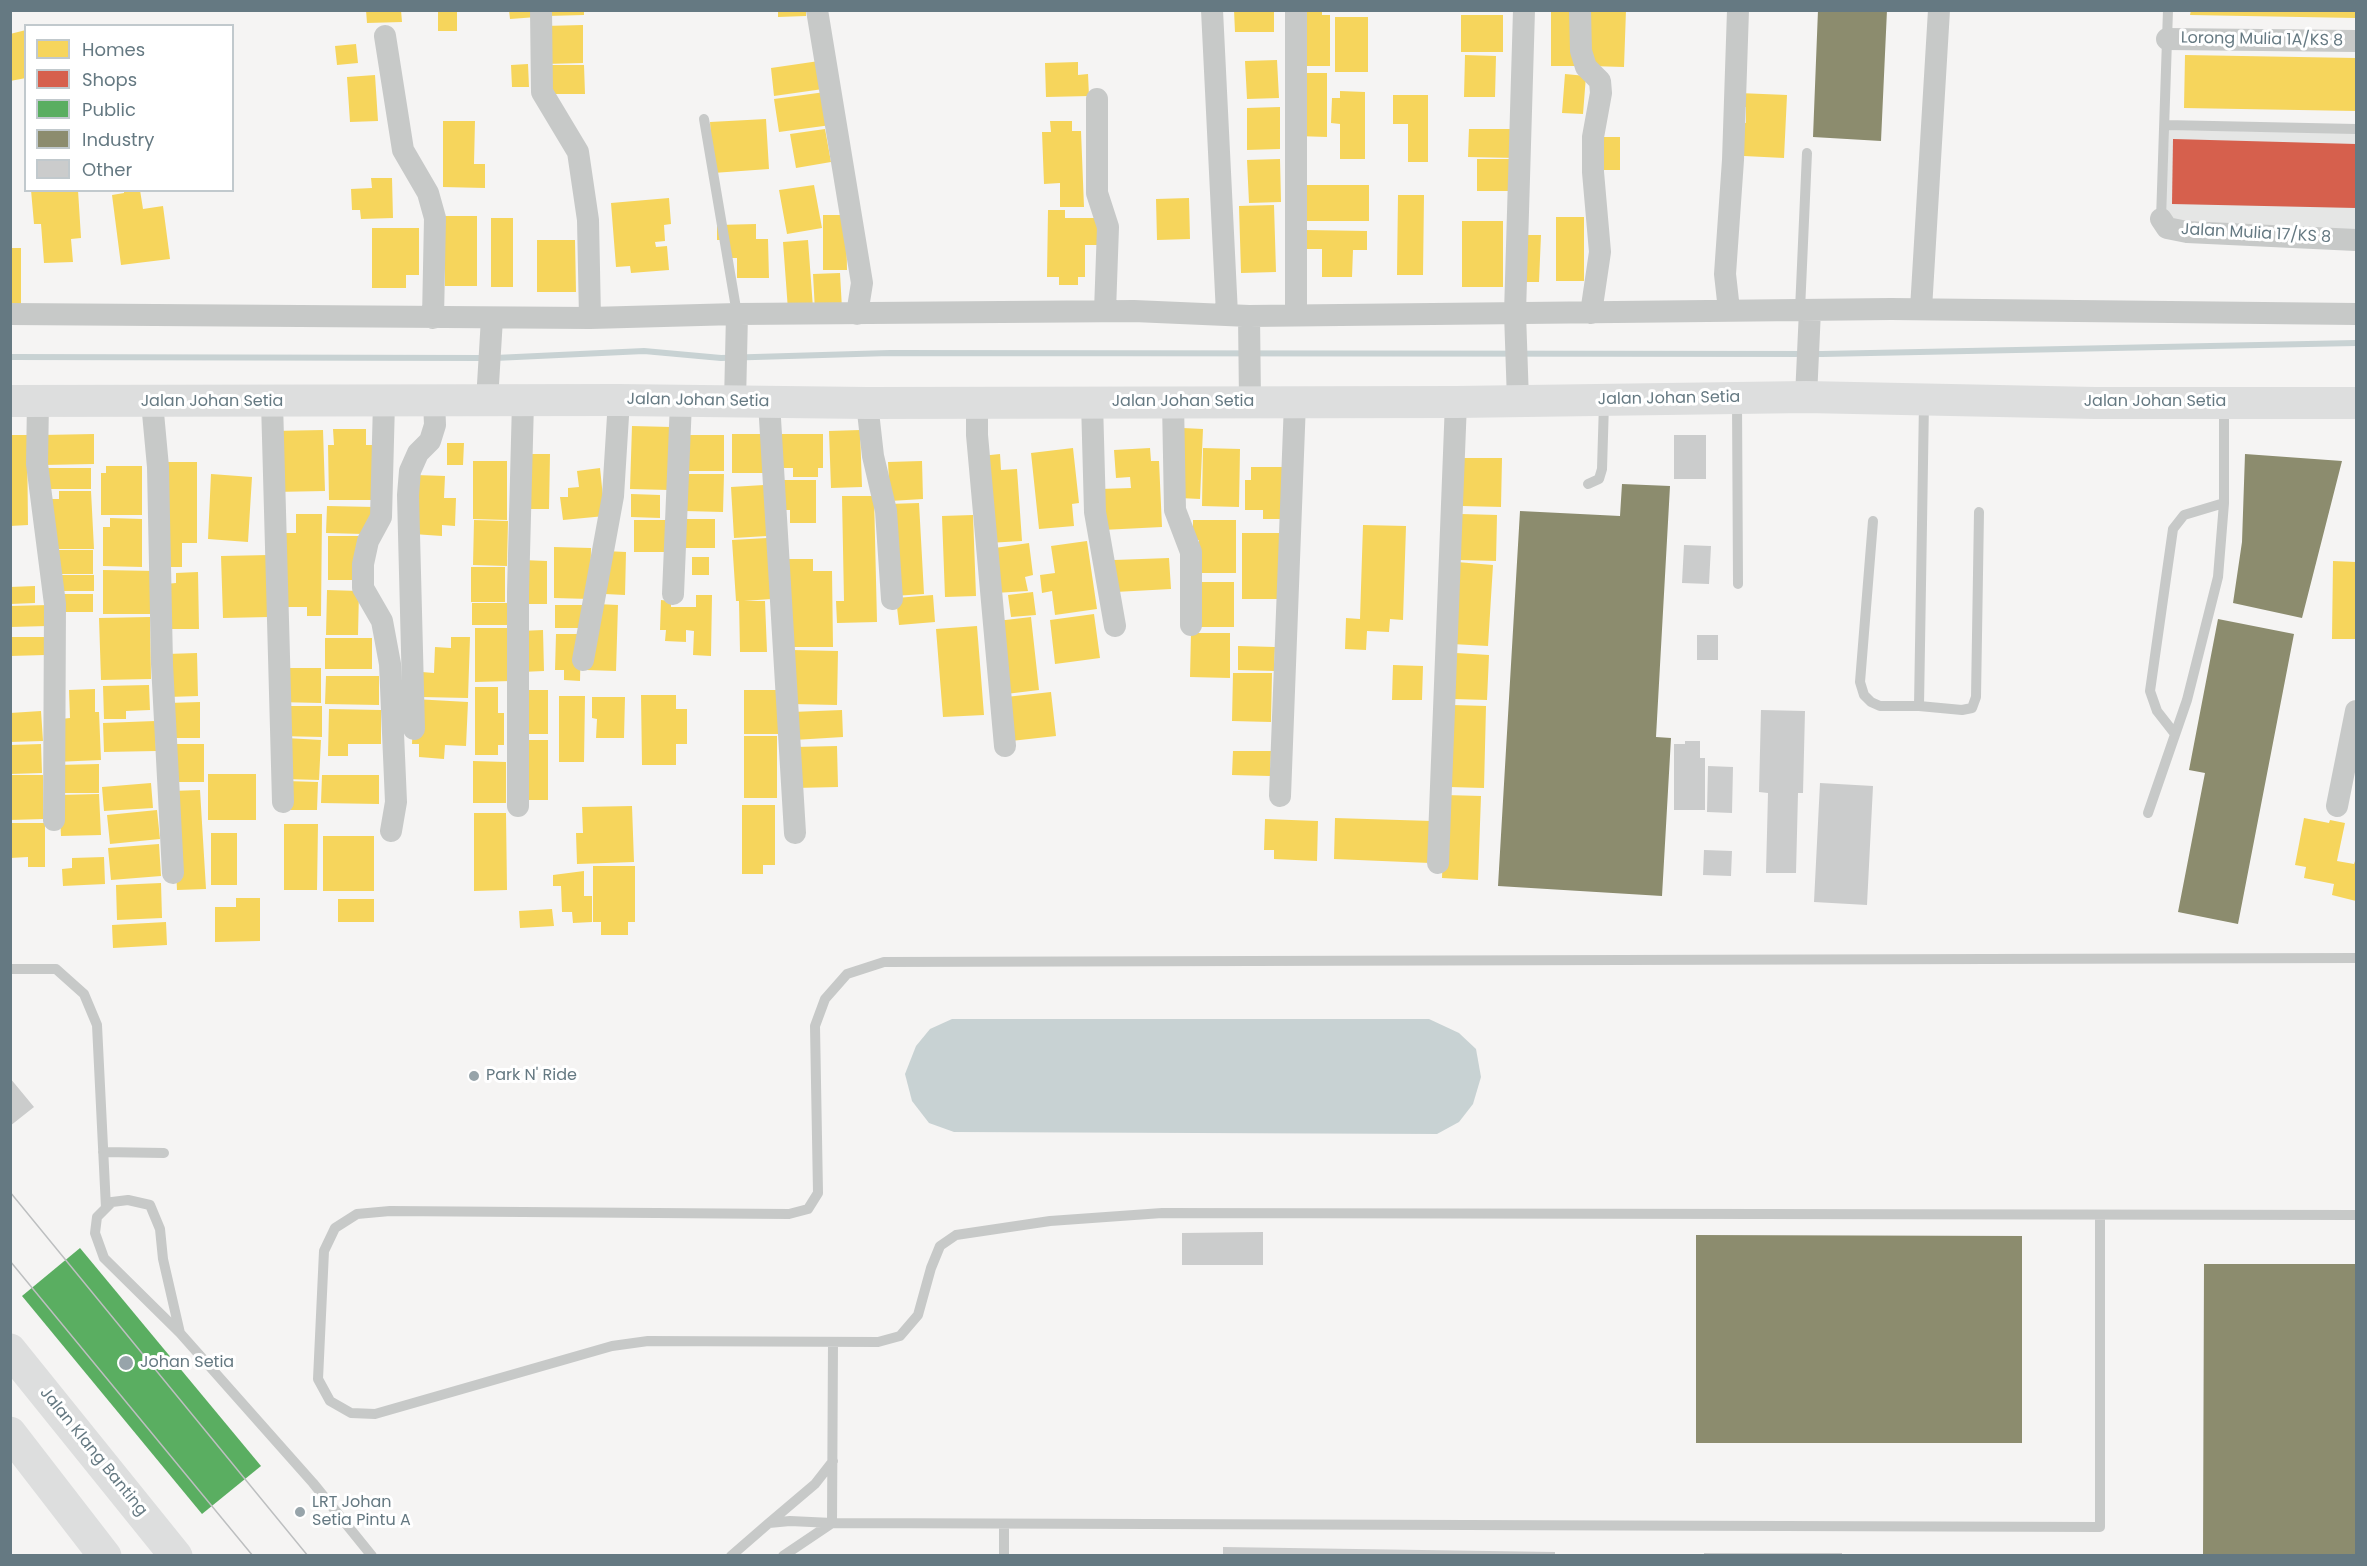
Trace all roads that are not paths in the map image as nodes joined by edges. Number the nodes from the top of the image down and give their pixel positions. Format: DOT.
graph roads {
  1 [pos="541,10"];
  2 [pos="817,10"];
  3 [pos="1212,10"];
  4 [pos="1296,10"];
  5 [pos="1524,10"];
  6 [pos="1580,10"];
  7 [pos="1738,10"];
  8 [pos="1940,10"];
  9 [pos="2168,10"];
  10 [pos="385,36"];
  11 [pos="2167,39"];
  12 [pos="2356,41"];
  13 [pos="1097,99"];
  14 [pos="704,119"];
  15 [pos="2165,126"];
  16 [pos="2356,129"];
  17 [pos="1807,153"];
  18 [pos="2161,219"];
  19 [pos="2356,240"];
  20 [pos="1921,309"];
  21 [pos="1730,310"];
  22 [pos="1105,311"];
  23 [pos="1591,313"];
  24 [pos="10,314"];
  25 [pos="857,314"];
  26 [pos="2356,314"];
  27 [pos="1296,315"];
  28 [pos="1807,315"];
  29 [pos="434,318"];
  30 [pos="590,318"];
  31 [pos="738,320"];
  32 [pos="1242,320"];
  33 [pos="1516,320"];
  34 [pos="492,326"];
  35 [pos="1517,386"];
  36 [pos="1807,386"];
  37 [pos="1250,387"];
  38 [pos="488,391"];
  39 [pos="736,391"];
  40 [pos="1737,398"];
  41 [pos="1924,398"];
  42 [pos="1604,399"];
  43 [pos="435,400"];
  44 [pos="620,400"];
  45 [pos="24,401"];
  46 [pos="152,402"];
  47 [pos="384,402"];
  48 [pos="523,402"];
  49 [pos="681,402"];
  50 [pos="770,402"];
  51 [pos="1456,402"];
  52 [pos="2223,402"];
  53 [pos="867,403"];
  54 [pos="2356,403"];
  55 [pos="272,409"];
  56 [pos="1173,414"];
  57 [pos="1294,415"];
  58 [pos="1092,416"];
  59 [pos="977,417"];
  60 [pos="1588,484"];
  61 [pos="2224,503"];
  62 [pos="1979,512"];
  63 [pos="1873,521"];
  64 [pos="1738,584"];
  65 [pos="673,594"];
  66 [pos="892,599"];
  67 [pos="1191,625"];
  68 [pos="1115,626"];
  69 [pos="583,660"];
  70 [pos="1919,705"];
  71 [pos="2356,711"];
  72 [pos="414,729"];
  73 [pos="2175,734"];
  74 [pos="1005,746"];
  75 [pos="1280,796"];
  76 [pos="284,802"];
  77 [pos="518,806"];
  78 [pos="2337,806"];
  79 [pos="2148,813"];
  80 [pos="54,820"];
  81 [pos="391,831"];
  82 [pos="795,833"];
  83 [pos="1438,862"];
  84 [pos="173,873"];
  85 [pos="2356,958"];
  86 [pos="10,969"];
  87 [pos="103,1152"];
  88 [pos="164,1154"];
  89 [pos="106,1208"];
  90 [pos="2356,1215"];
  91 [pos="2100,1217"];
  92 [pos="180,1333"];
  93 [pos="833,1343"];
  94 [pos="10,1350"];
  95 [pos="10,1433"];
  96 [pos="833,1461"];
  97 [pos="769,1523"];
  98 [pos="832,1523"];
  99 [pos="1004,1524"];
  100 [pos="105,1556"];
  101 [pos="176,1556"];
  102 [pos="372,1556"];
  103 [pos="731,1556"];
  104 [pos="783,1556"];
  105 [pos="1004,1556"];
  1 -- 30 [label="street"];
  2 -- 25 [label="street"];
  3 -- 32 [label="street"];
  4 -- 27 [label="street"];
  5 -- 33 [label="street"];
  6 -- 23 [label="street"];
  7 -- 21 [label="street"];
  8 -- 20 [label="street"];
  9 -- 11 [label="lane"];
  10 -- 29 [label="street"];
  11 -- 12 [label="street, Lorong Mulia 1A/KS 8"];
  11 -- 15 [label="lane"];
  13 -- 22 [label="street"];
  14 -- 31 [label="lane"];
  15 -- 16 [label="lane"];
  15 -- 18 [label="lane"];
  17 -- 28 [label="lane"];
  18 -- 19 [label="street, Jalan Mulia 17/KS 8"];
  20 -- 26 [label="street"];
  20 -- 28 [label="street"];
  21 -- 23 [label="street"];
  21 -- 28 [label="street"];
  22 -- 25 [label="street"];
  22 -- 32 [label="street"];
  23 -- 33 [label="street"];
  24 -- 29 [label="street"];
  25 -- 31 [label="street"];
  27 -- 32 [label="street"];
  27 -- 33 [label="street"];
  28 -- 36 [label="street"];
  29 -- 34 [label="street"];
  30 -- 31 [label="street"];
  30 -- 34 [label="street"];
  31 -- 39 [label="street"];
  32 -- 37 [label="street"];
  33 -- 35 [label="street"];
  34 -- 38 [label="street"];
  35 -- 42 [label="main road, Jalan Johan Setia"];
  35 -- 51 [label="main road, Jalan Johan Setia"];
  36 -- 40 [label="main road, Jalan Johan Setia"];
  36 -- 41 [label="main road, Jalan Johan Setia"];
  37 -- 56 [label="main road, Jalan Johan Setia"];
  37 -- 57 [label="main road, Jalan Johan Setia"];
  38 -- 43 [label="main road, Jalan Johan Setia"];
  38 -- 48 [label="main road, Jalan Johan Setia"];
  39 -- 49 [label="main road, Jalan Johan Setia"];
  39 -- 50 [label="main road, Jalan Johan Setia"];
  40 -- 42 [label="main road, Jalan Johan Setia"];
  40 -- 64 [label="lane"];
  41 -- 52 [label="main road, Jalan Johan Setia"];
  41 -- 70 [label="lane"];
  42 -- 60 [label="lane"];
  43 -- 47 [label="main road, Jalan Johan Setia"];
  43 -- 72 [label="street"];
  44 -- 48 [label="main road, Jalan Johan Setia"];
  44 -- 49 [label="main road, Jalan Johan Setia"];
  44 -- 69 [label="street"];
  45 -- 46 [label="main road, Jalan Johan Setia"];
  45 -- 80 [label="street"];
  46 -- 55 [label="main road, Jalan Johan Setia"];
  46 -- 84 [label="street"];
  47 -- 55 [label="main road, Jalan Johan Setia"];
  47 -- 81 [label="street"];
  48 -- 77 [label="street"];
  49 -- 65 [label="street"];
  50 -- 53 [label="main road, Jalan Johan Setia"];
  50 -- 82 [label="street"];
  51 -- 57 [label="main road, Jalan Johan Setia"];
  51 -- 83 [label="street"];
  52 -- 54 [label="main road, Jalan Johan Setia"];
  52 -- 61 [label="lane"];
  53 -- 59 [label="main road, Jalan Johan Setia"];
  53 -- 66 [label="street"];
  55 -- 76 [label="street"];
  56 -- 58 [label="main road, Jalan Johan Setia"];
  56 -- 67 [label="street"];
  57 -- 75 [label="street"];
  58 -- 59 [label="main road, Jalan Johan Setia"];
  58 -- 68 [label="street"];
  59 -- 74 [label="street"];
  61 -- 73 [label="lane"];
  61 -- 73 [label="lane"];
  62 -- 70 [label="lane"];
  63 -- 70 [label="lane"];
  71 -- 78 [label="street"];
  73 -- 79 [label="lane"];
  85 -- 93 [label="lane"];
  86 -- 87 [label="lane"];
  87 -- 88 [label="lane"];
  87 -- 89 [label="lane"];
  89 -- 92 [label="lane"];
  89 -- 92 [label="lane"];
  90 -- 91 [label="lane"];
  91 -- 93 [label="lane"];
  91 -- 99 [label="lane"];
  92 -- 102 [label="lane"];
  93 -- 96 [label="lane"];
  94 -- 101 [label="highway, Jalan Klang Banting"];
  95 -- 100 [label="highway"];
  96 -- 97 [label="lane"];
  96 -- 98 [label="lane"];
  97 -- 98 [label="lane"];
  97 -- 103 [label="lane"];
  98 -- 99 [label="lane"];
  98 -- 104 [label="lane"];
  99 -- 105 [label="lane"];
}
